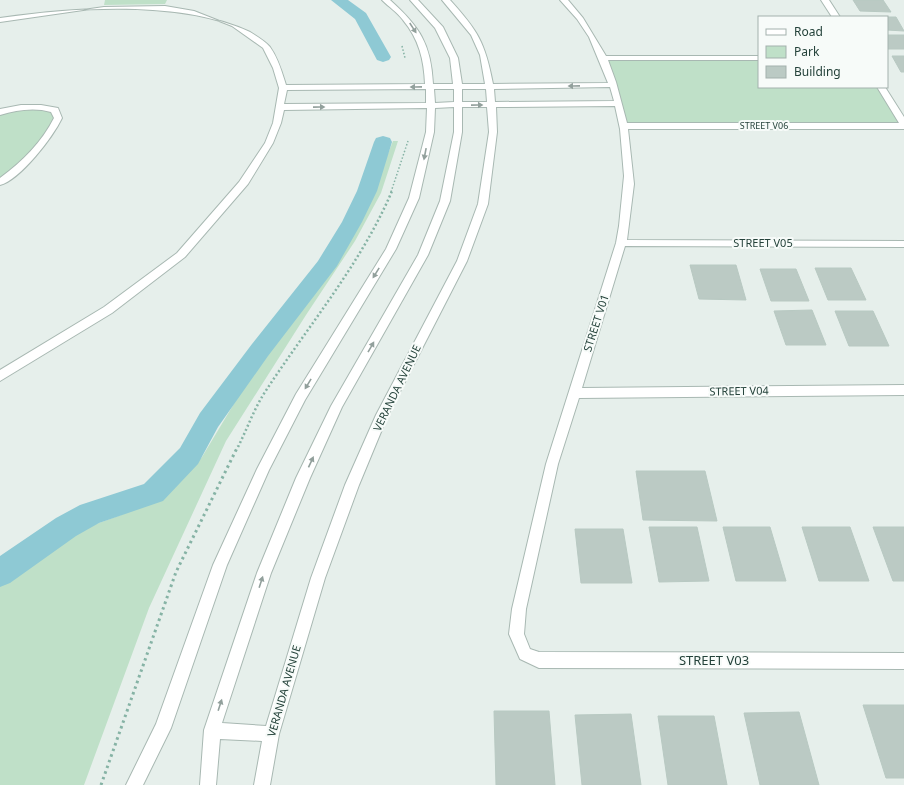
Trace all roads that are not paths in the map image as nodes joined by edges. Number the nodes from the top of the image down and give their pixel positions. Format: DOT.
graph roads {
  1 [pos="386,0"];
  2 [pos="414,0"];
  3 [pos="446,0"];
  4 [pos="564,0"];
  5 [pos="825,0"];
  6 [pos="835,16"];
  7 [pos="0,20"];
  8 [pos="603,58"];
  9 [pos="758,58"];
  10 [pos="613,85"];
  11 [pos="490,86"];
  12 [pos="430,87"];
  13 [pos="458,87"];
  14 [pos="283,88"];
  15 [pos="882,88"];
  16 [pos="618,103"];
  17 [pos="459,105"];
  18 [pos="492,105"];
  19 [pos="431,106"];
  20 [pos="280,107"];
  21 [pos="0,112"];
  22 [pos="904,125"];
  23 [pos="623,126"];
  24 [pos="0,182"];
  25 [pos="621,243"];
  26 [pos="904,244"];
  27 [pos="0,376"];
  28 [pos="904,390"];
  29 [pos="574,393"];
  30 [pos="526,654"];
  31 [pos="904,661"];
  32 [pos="212,730"];
  33 [pos="271,734"];
  34 [pos="134,785"];
  35 [pos="208,785"];
  36 [pos="262,785"];
  1 -- 12 [label="street, one-way"];
  2 -- 13 [label="street"];
  3 -- 11 [label="street, VERANDA AVENUE"];
  4 -- 8 [label="street, STREET V01"];
  5 -- 6 [label="street"];
  7 -- 14 [label="street"];
  8 -- 9 [label="street"];
  8 -- 10 [label="street, STREET V01"];
  10 -- 11 [label="street, one-way"];
  10 -- 16 [label="street, STREET V01"];
  11 -- 13 [label="street"];
  11 -- 18 [label="street, VERANDA AVENUE"];
  12 -- 13 [label="street"];
  12 -- 14 [label="street, one-way"];
  12 -- 19 [label="street"];
  13 -- 17 [label="street"];
  14 -- 20 [label="street"];
  15 -- 22 [label="street"];
  16 -- 18 [label="street"];
  16 -- 23 [label="street, STREET V01"];
  17 -- 18 [label="street, one-way"];
  17 -- 19 [label="street"];
  32 -- 17 [label="street, one-way"];
  18 -- 33 [label="street, VERANDA AVENUE"];
  20 -- 19 [label="street, one-way"];
  19 -- 34 [label="street, one-way"];
  20 -- 27 [label="street"];
  21 -- 24 [label="street"];
  22 -- 23 [label="street, STREET V06"];
  23 -- 25 [label="street, STREET V01"];
  25 -- 26 [label="street, STREET V05"];
  25 -- 29 [label="street, STREET V01"];
  28 -- 29 [label="street, STREET V04"];
  29 -- 30 [label="street, STREET V01"];
  30 -- 31 [label="street, STREET V03"];
  32 -- 33 [label="street"];
  32 -- 35 [label="street"];
  33 -- 36 [label="street, VERANDA AVENUE"];
}
